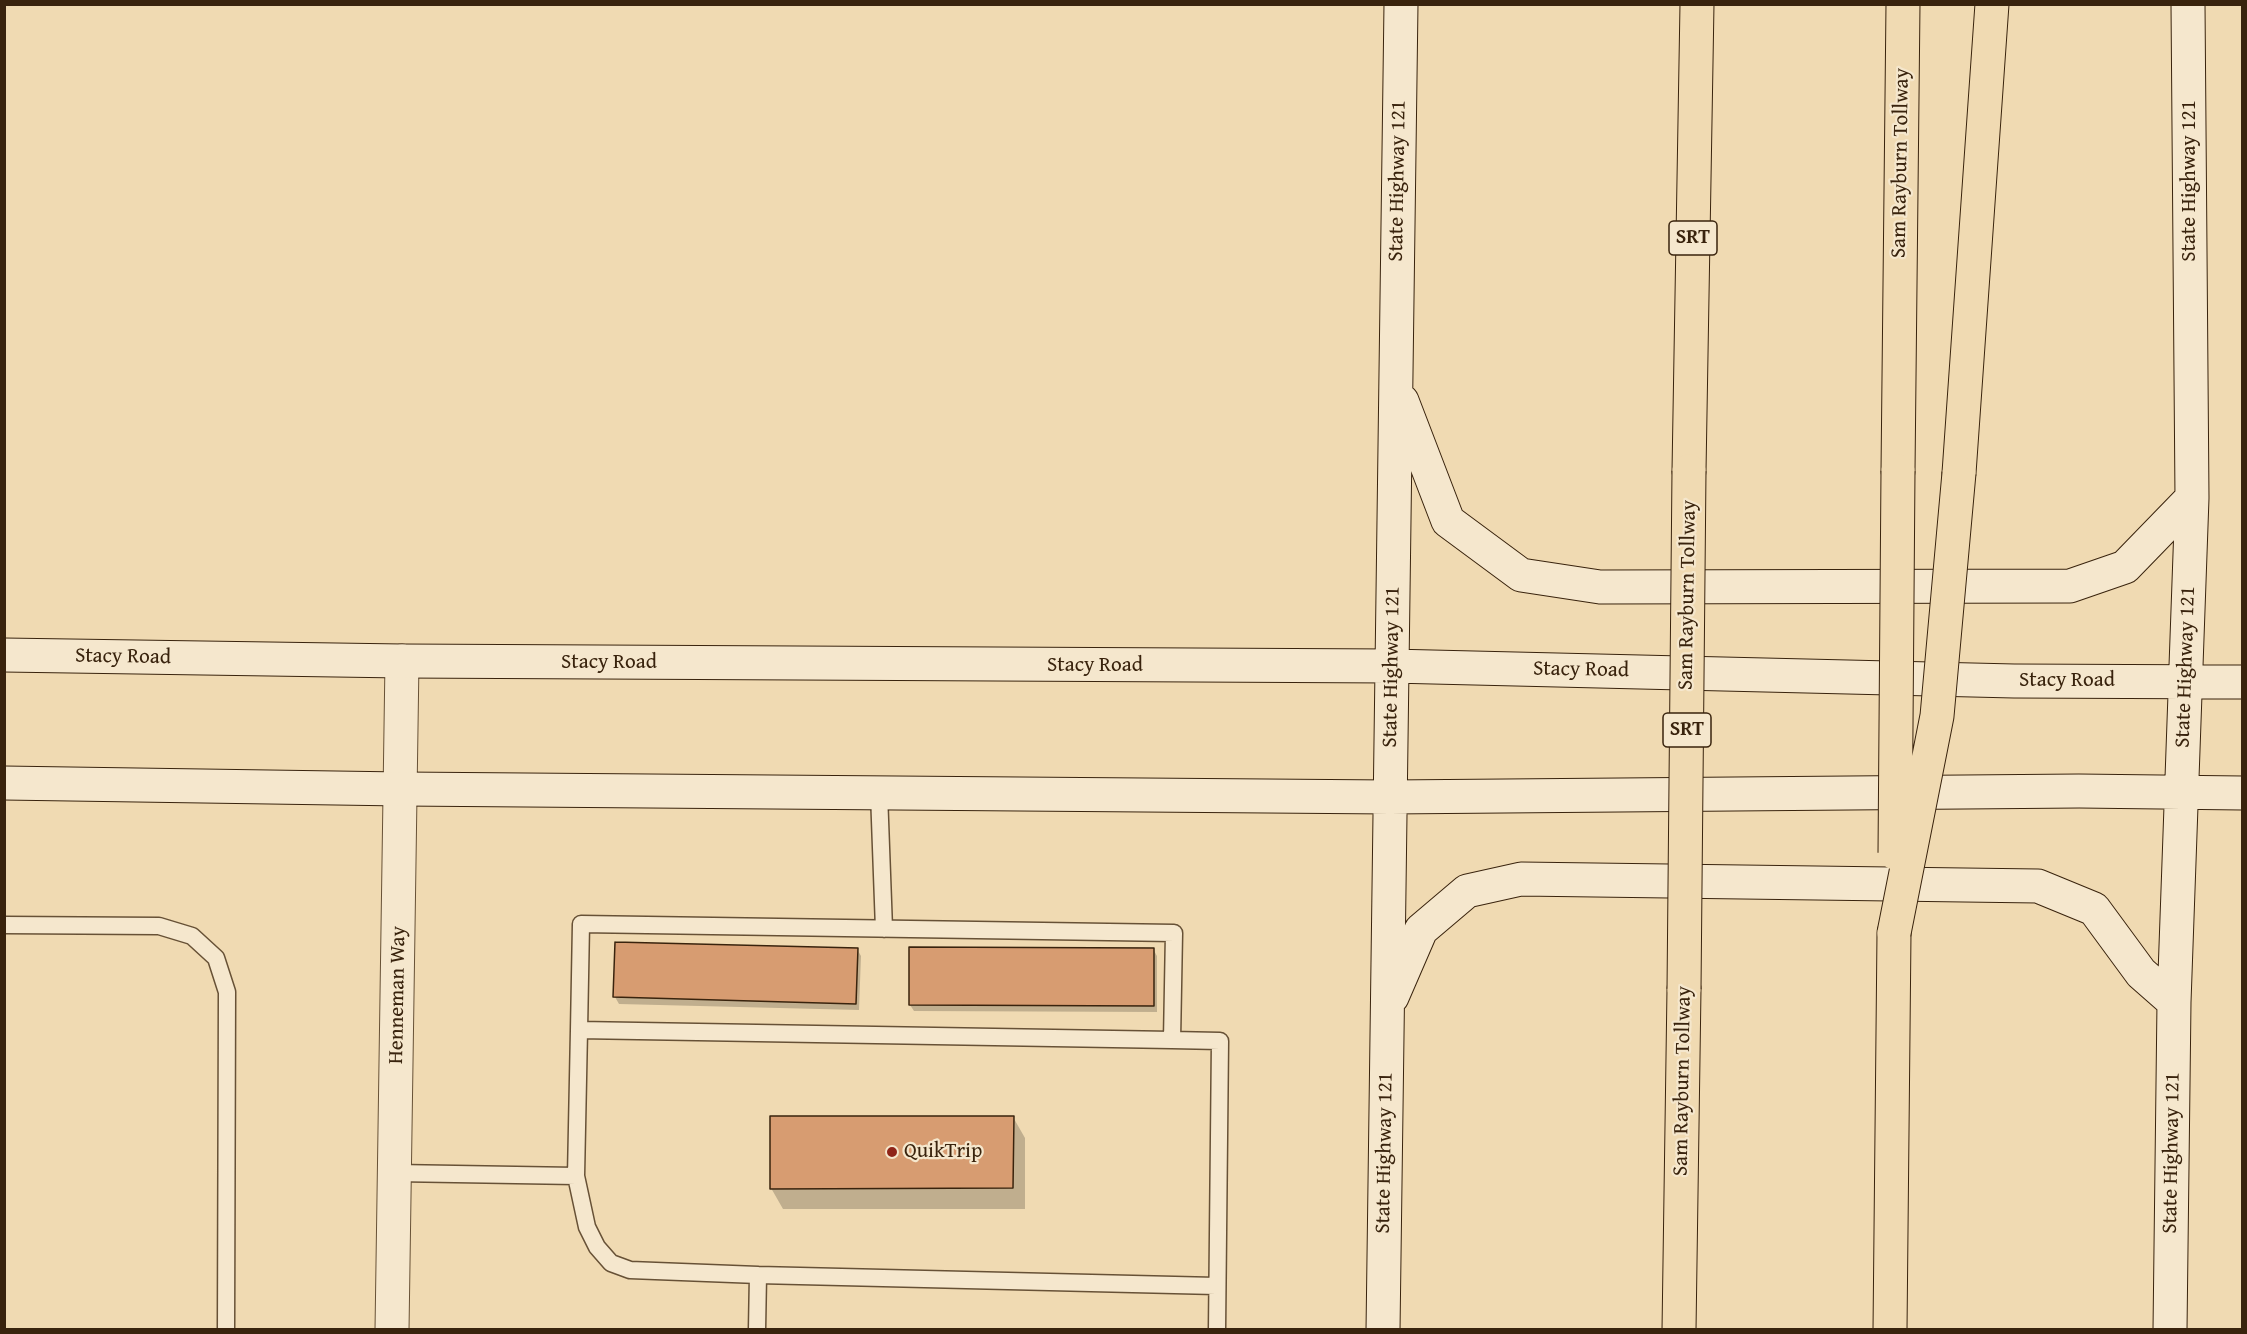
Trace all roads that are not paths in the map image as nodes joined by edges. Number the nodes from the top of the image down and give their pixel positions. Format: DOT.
graph roads {
  1 [pos="1401,4"];
  2 [pos="1697,4"];
  3 [pos="1903,4"];
  4 [pos="1992,4"];
  5 [pos="2188,4"];
  6 [pos="1396,385"];
  7 [pos="2192,498"];
  8 [pos="4,655"];
  9 [pos="402,661"];
  10 [pos="1391,666"];
  11 [pos="2186,681"];
  12 [pos="2242,682"];
  13 [pos="4,783"];
  14 [pos="402,789"];
  15 [pos="879,793"];
  16 [pos="2182,793"];
  17 [pos="2242,793"];
  18 [pos="1390,797"];
  19 [pos="4,925"];
  20 [pos="884,929"];
  21 [pos="1894,933"];
  22 [pos="2174,1002"];
  23 [pos="1386,1011"];
  24 [pos="579,1030"];
  25 [pos="1172,1040"];
  26 [pos="395,1173"];
  27 [pos="576,1176"];
  28 [pos="758,1275"];
  29 [pos="1216,1286"];
  30 [pos="226,1329"];
  31 [pos="392,1329"];
  32 [pos="757,1329"];
  33 [pos="1217,1329"];
  34 [pos="1383,1329"];
  35 [pos="1679,1329"];
  36 [pos="1890,1329"];
  37 [pos="2170,1329"];
  1 -- 6 [label="main road, State Highway 121"];
  2 -- 35 [label="highway, Sam Rayburn Tollway / SRT, bridge"];
  3 -- 21 [label="highway, Sam Rayburn Tollway, bridge"];
  4 -- 21 [label="highway, bridge"];
  5 -- 7 [label="main road, State Highway 121"];
  6 -- 7 [label="main road"];
  6 -- 10 [label="main road, State Highway 121"];
  7 -- 11 [label="main road, State Highway 121"];
  8 -- 9 [label="main road, Stacy Road"];
  9 -- 10 [label="main road, Stacy Road"];
  9 -- 14 [label="main road, Henneman Way"];
  10 -- 11 [label="main road, Stacy Road"];
  10 -- 18 [label="main road, State Highway 121"];
  11 -- 12 [label="main road, Stacy Road"];
  11 -- 16 [label="main road, State Highway 121"];
  13 -- 14 [label="main road"];
  14 -- 15 [label="main road"];
  14 -- 26 [label="main road, Henneman Way"];
  15 -- 18 [label="main road"];
  15 -- 20 [label="lane"];
  16 -- 17 [label="main road"];
  16 -- 18 [label="main road"];
  16 -- 22 [label="main road, State Highway 121"];
  18 -- 23 [label="main road, State Highway 121"];
  19 -- 30 [label="lane"];
  20 -- 24 [label="lane"];
  20 -- 25 [label="lane"];
  21 -- 36 [label="highway, Sam Rayburn Tollway"];
  22 -- 23 [label="main road"];
  22 -- 37 [label="main road, State Highway 121"];
  23 -- 34 [label="main road, State Highway 121"];
  24 -- 25 [label="lane"];
  24 -- 27 [label="lane"];
  25 -- 29 [label="lane"];
  26 -- 27 [label="lane"];
  26 -- 31 [label="main road, Henneman Way"];
  27 -- 28 [label="lane"];
  28 -- 29 [label="lane"];
  28 -- 32 [label="lane"];
  29 -- 33 [label="lane"];
}
